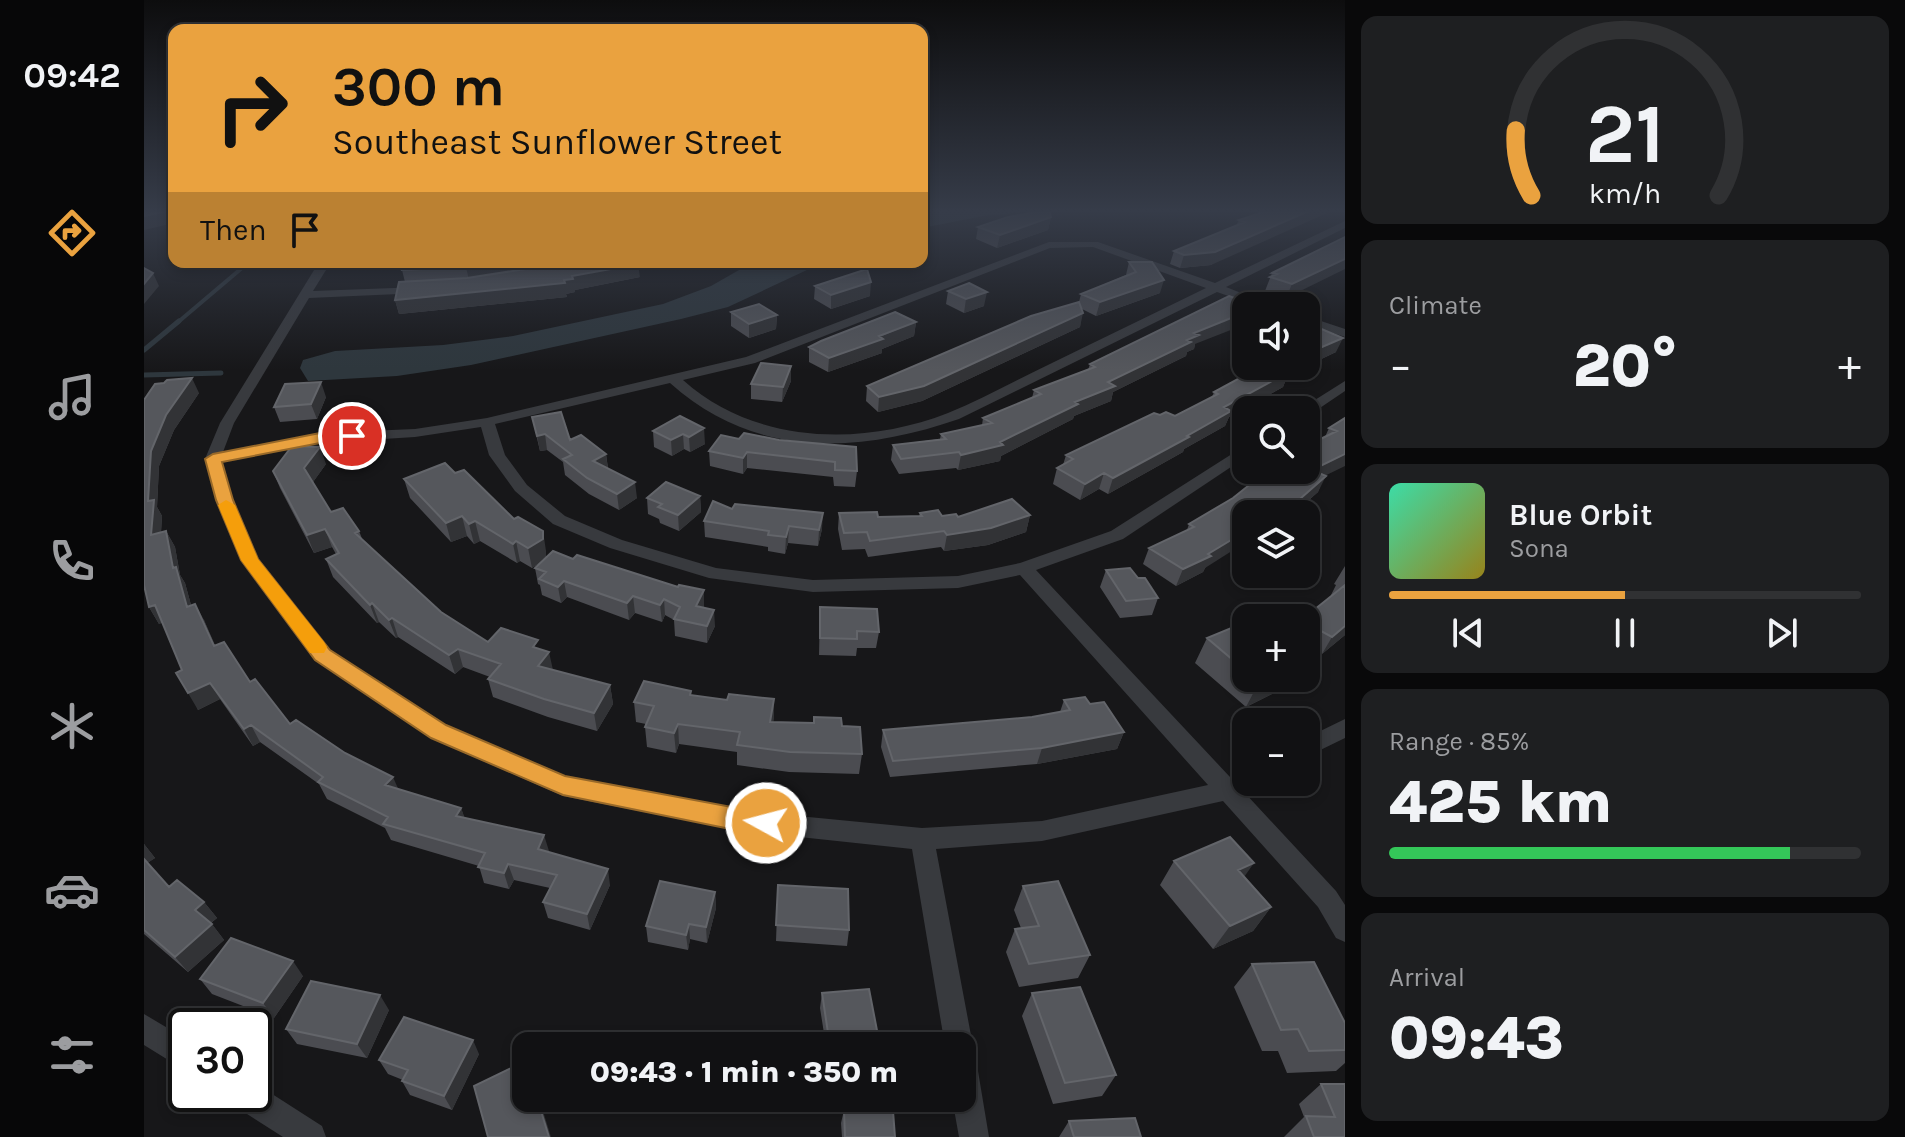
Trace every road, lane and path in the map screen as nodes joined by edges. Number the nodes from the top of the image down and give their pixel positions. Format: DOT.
graph roads {
  1 [pos="1002,263"];
  2 [pos="1146,263"];
  3 [pos="1266,263"];
  4 [pos="321,268"];
  5 [pos="438,288"];
  6 [pos="1215,288"];
  7 [pos="1232,294"];
  8 [pos="305,295"];
  9 [pos="1320,325"];
  10 [pos="1345,333"];
  11 [pos="673,378"];
  12 [pos="1345,385"];
  13 [pos="1320,402"];
  14 [pos="487,422"];
  15 [pos="213,459"];
  16 [pos="1232,459"];
  17 [pos="1024,568"];
  18 [pos="1345,728"];
  19 [pos="1320,741"];
  20 [pos="1232,787"];
  21 [pos="1225,791"];
  22 [pos="922,839"];
  23 [pos="1345,929"];
  24 [pos="144,1028"];
  25 [pos="956,1032"];
  26 [pos="168,1044"];
  27 [pos="272,1112"];
  28 [pos="970,1112"];
  29 [pos="311,1137"];
  30 [pos="974,1137"];
  1 -- 11 [label="street"];
  2 -- 6 [label="street"];
  3 -- 6 [label="street"];
  4 -- 8 [label="street"];
  5 -- 8 [label="street"];
  6 -- 7 [label="street"];
  6 -- 11 [label="street"];
  8 -- 15 [label="street"];
  9 -- 10 [label="street"];
  11 -- 14 [label="street"];
  12 -- 13 [label="street"];
  14 -- 15 [label="street"];
  14 -- 17 [label="street"];
  15 -- 22 [label="street"];
  16 -- 17 [label="street"];
  17 -- 21 [label="street"];
  18 -- 19 [label="street"];
  20 -- 21 [label="street"];
  21 -- 22 [label="street"];
  21 -- 23 [label="street"];
  22 -- 25 [label="street"];
  24 -- 26 [label="street"];
  27 -- 29 [label="street"];
  28 -- 30 [label="street"];
}
